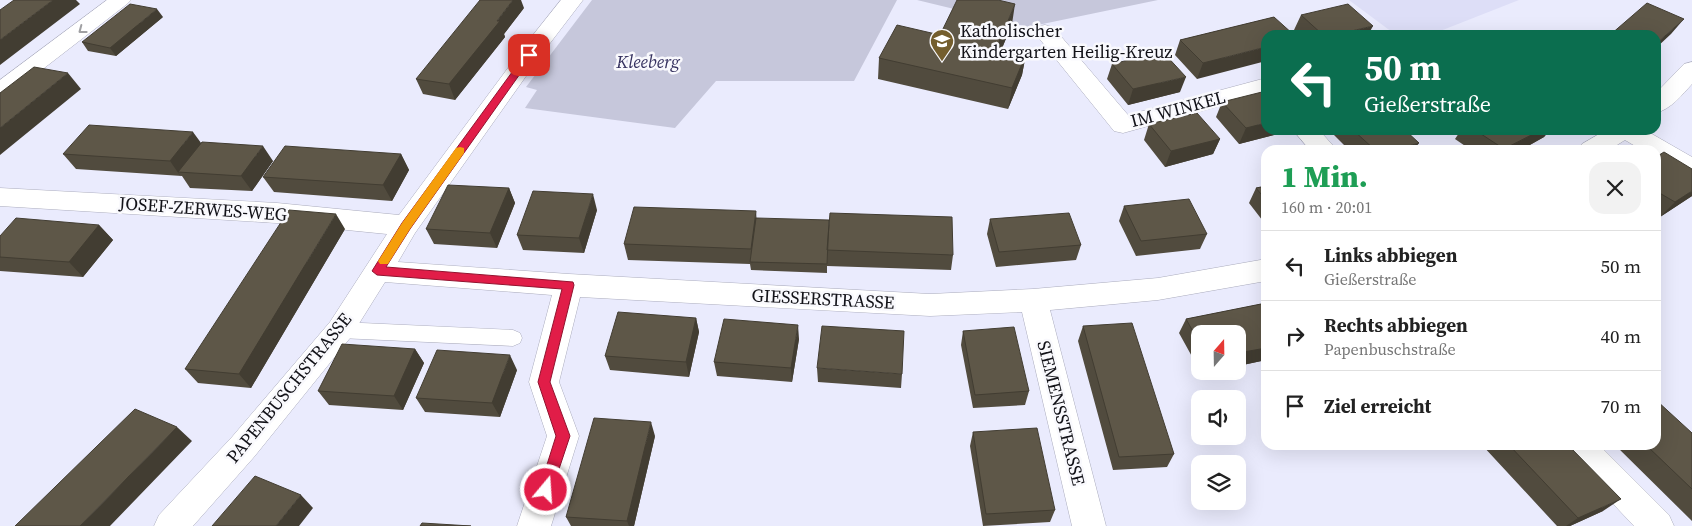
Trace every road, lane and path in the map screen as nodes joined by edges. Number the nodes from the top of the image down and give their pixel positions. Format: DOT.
graph roads {
  1 [pos="120,0"];
  2 [pos="572,0"];
  3 [pos="1045,32"];
  4 [pos="1692,69"];
  5 [pos="1261,88"];
  6 [pos="0,91"];
  7 [pos="1661,100"];
  8 [pos="1310,135"];
  9 [pos="1616,135"];
  10 [pos="1634,135"];
  11 [pos="1320,145"];
  12 [pos="1600,145"];
  13 [pos="1651,145"];
  14 [pos="1661,150"];
  15 [pos="1692,168"];
  16 [pos="0,197"];
  17 [pos="406,226"];
  18 [pos="377,271"];
  19 [pos="1261,271"];
  20 [pos="569,285"];
  21 [pos="1033,300"];
  22 [pos="340,330"];
  23 [pos="513,338"];
  24 [pos="1583,450"];
  25 [pos="172,526"];
  26 [pos="534,526"];
  27 [pos="1089,526"];
  28 [pos="1657,526"];
  1 -- 6 [label="street, one-way"];
  2 -- 17 [label="street, PAPENBUSCHSTRASSE"];
  3 -- 5 [label="street, IM WINKEL"];
  4 -- 7 [label="street"];
  8 -- 11 [label="street"];
  9 -- 12 [label="street"];
  10 -- 13 [label="street"];
  14 -- 15 [label="street"];
  16 -- 17 [label="street, JOSEF-ZERWES-WEG"];
  17 -- 18 [label="street, PAPENBUSCHSTRASSE"];
  18 -- 20 [label="street, GIESSERSTRASSE"];
  18 -- 22 [label="street, PAPENBUSCHSTRASSE"];
  19 -- 21 [label="street, GIESSERSTRASSE"];
  20 -- 21 [label="street, GIESSERSTRASSE"];
  20 -- 26 [label="street"];
  21 -- 27 [label="street, SIEMENSSTRASSE"];
  22 -- 23 [label="lane"];
  22 -- 25 [label="street, PAPENBUSCHSTRASSE"];
  24 -- 28 [label="street"];
}
